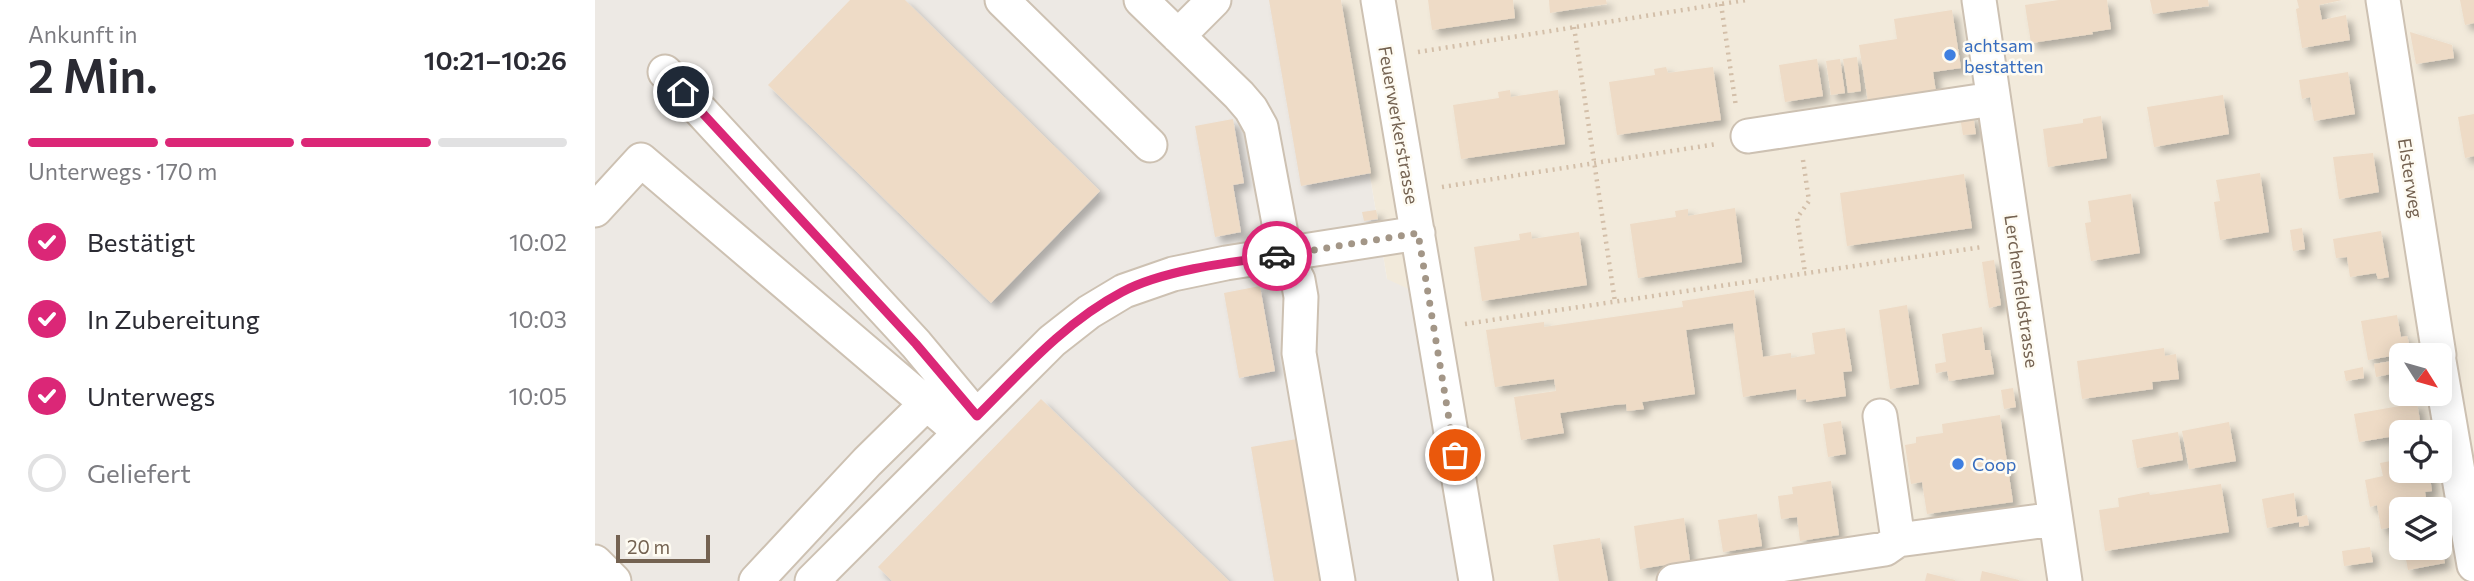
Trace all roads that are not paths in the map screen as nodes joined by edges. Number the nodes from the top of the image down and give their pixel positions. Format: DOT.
graph roads {
  1 [pos="1002,0"];
  2 [pos="1141,0"];
  3 [pos="1214,0"];
  4 [pos="1378,0"];
  5 [pos="1979,0"];
  6 [pos="2382,0"];
  7 [pos="1178,36"];
  8 [pos="665,72"];
  9 [pos="1993,99"];
  10 [pos="1744,138"];
  11 [pos="1150,145"];
  12 [pos="595,210"];
  13 [pos="1418,233"];
  14 [pos="1285,255"];
  15 [pos="2437,343"];
  16 [pos="927,403"];
  17 [pos="2447,406"];
  18 [pos="1880,416"];
  19 [pos="968,424"];
  20 [pos="2055,519"];
  21 [pos="1898,540"];
  22 [pos="595,562"];
  23 [pos="2474,565"];
  24 [pos="823,577"];
  25 [pos="614,581"];
  26 [pos="756,581"];
  27 [pos="1338,581"];
  28 [pos="1476,581"];
  29 [pos="1674,581"];
  30 [pos="2065,581"];
  1 -- 11 [label="street"];
  2 -- 7 [label="street"];
  3 -- 7 [label="street"];
  4 -- 13 [label="street, Feuerwerkerstrasse"];
  5 -- 9 [label="street, Lerchenfeldstrasse"];
  6 -- 15 [label="street, Elsterweg"];
  7 -- 14 [label="street"];
  8 -- 19 [label="street"];
  9 -- 10 [label="street"];
  9 -- 20 [label="street, Lerchenfeldstrasse"];
  12 -- 16 [label="street"];
  13 -- 14 [label="street"];
  13 -- 28 [label="street, Feuerwerkerstrasse"];
  14 -- 19 [label="street"];
  14 -- 27 [label="street"];
  16 -- 19 [label="street"];
  16 -- 26 [label="street"];
  17 -- 23 [label="street"];
  18 -- 21 [label="street"];
  19 -- 24 [label="street"];
  20 -- 21 [label="street"];
  20 -- 30 [label="street, Lerchenfeldstrasse"];
  21 -- 29 [label="street"];
  22 -- 25 [label="street"];
}
